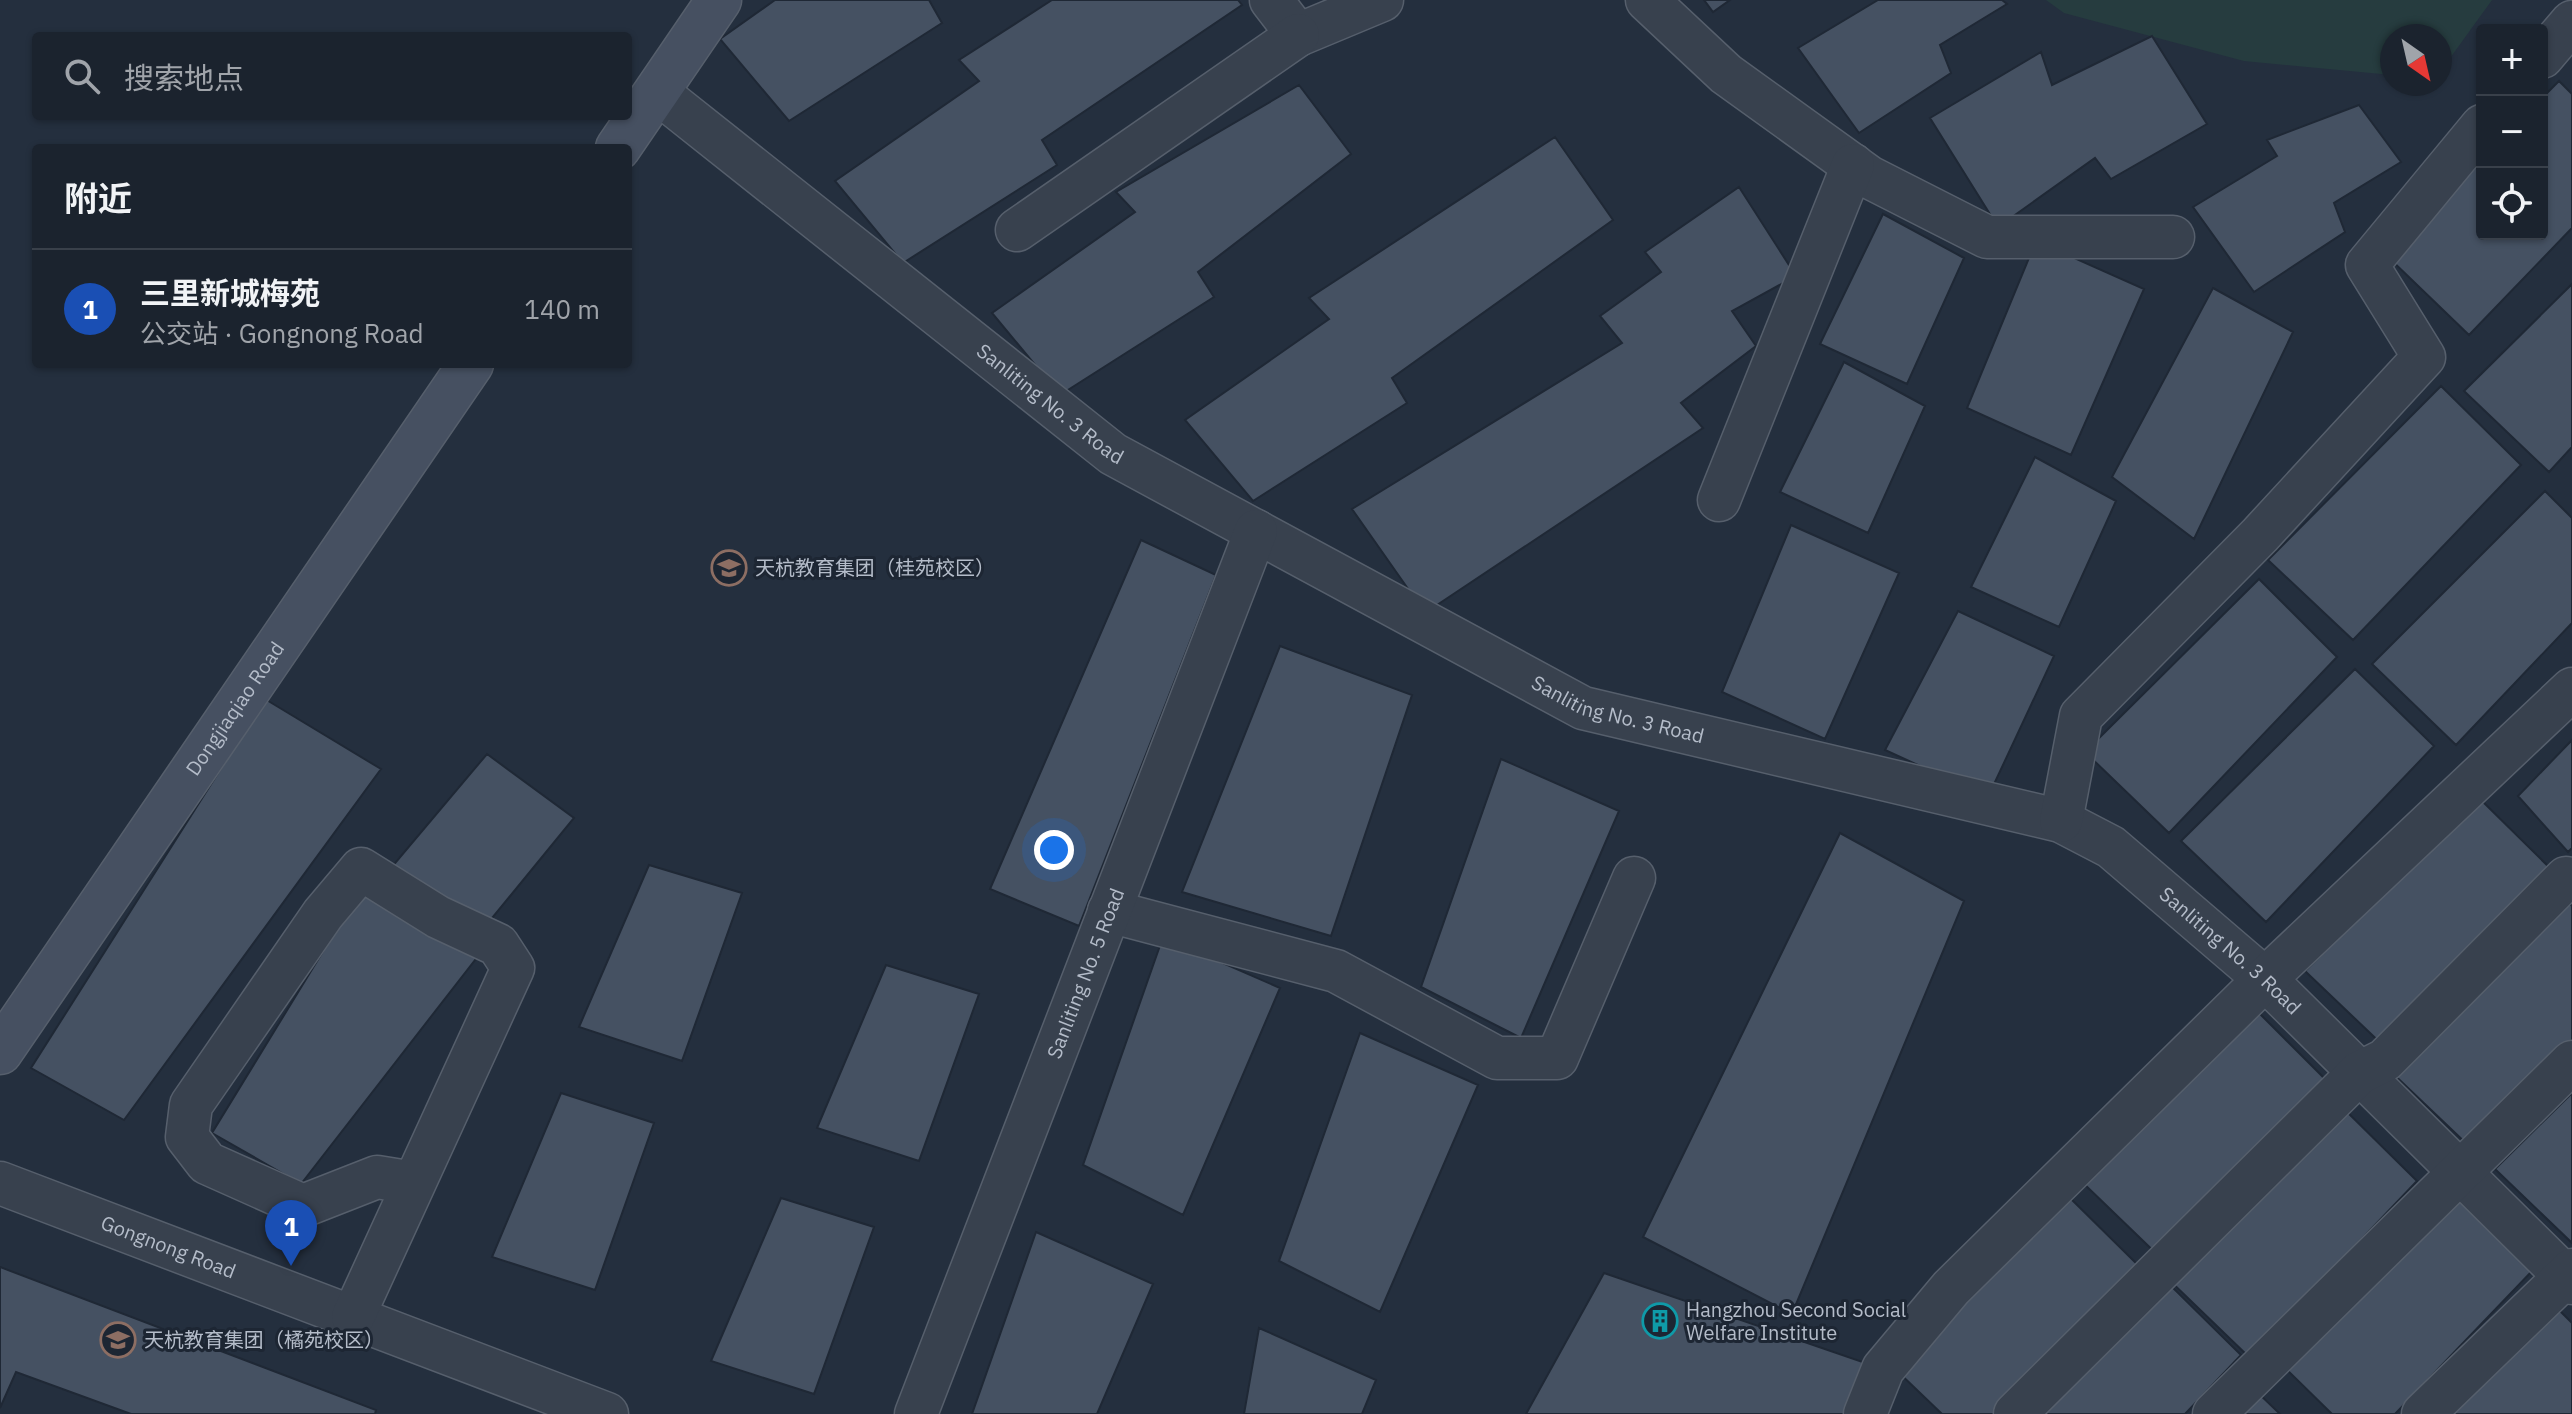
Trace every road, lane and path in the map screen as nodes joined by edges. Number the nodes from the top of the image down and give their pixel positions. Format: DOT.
graph roads {
  1 [pos="719,0"];
  2 [pos="1271,0"];
  3 [pos="1382,0"];
  4 [pos="1647,0"];
  5 [pos="2572,22"];
  6 [pos="1298,35"];
  7 [pos="2548,50"];
  8 [pos="657,92"];
  9 [pos="2476,133"];
  10 [pos="621,144"];
  11 [pos="1853,165"];
  12 [pos="1017,230"];
  13 [pos="2173,237"];
  14 [pos="468,368"];
  15 [pos="1719,500"];
  16 [pos="1256,531"];
  17 [pos="2572,689"];
  18 [pos="2061,821"];
  19 [pos="1634,878"];
  20 [pos="2566,878"];
  21 [pos="1109,911"];
  22 [pos="2265,979"];
  23 [pos="0,1052"];
  24 [pos="2572,1062"];
  25 [pos="2359,1073"];
  26 [pos="2460,1172"];
  27 [pos="0,1183"];
  28 [pos="414,1183"];
  29 [pos="2570,1277"];
  30 [pos="353,1317"];
  31 [pos="607,1414"];
  32 [pos="916,1414"];
  33 [pos="1865,1414"];
  34 [pos="2015,1414"];
  35 [pos="2214,1414"];
  36 [pos="2423,1414"];
  1 -- 8 [label="street"];
  2 -- 6 [label="street"];
  3 -- 6 [label="street"];
  4 -- 11 [label="street"];
  5 -- 7 [label="street"];
  6 -- 12 [label="street"];
  8 -- 10 [label="street"];
  8 -- 16 [label="street, Sanliting No. 3 Road"];
  9 -- 18 [label="street"];
  11 -- 13 [label="street"];
  11 -- 15 [label="street"];
  14 -- 23 [label="street, Dongjiaqiao Road"];
  16 -- 18 [label="street, Sanliting No. 3 Road"];
  16 -- 21 [label="street, Sanliting No. 5 Road"];
  17 -- 22 [label="street"];
  18 -- 22 [label="street, Sanliting No. 3 Road"];
  19 -- 21 [label="street"];
  20 -- 25 [label="street"];
  21 -- 32 [label="street, Sanliting No. 5 Road"];
  22 -- 25 [label="street, Sanliting No. 3 Road"];
  22 -- 33 [label="street"];
  24 -- 26 [label="street"];
  25 -- 26 [label="street, Sanliting No. 3 Road"];
  25 -- 34 [label="street"];
  26 -- 29 [label="street, Sanliting No. 3 Road"];
  26 -- 35 [label="street"];
  27 -- 30 [label="street, Gongnong Road"];
  28 -- 28 [label="street"];
  28 -- 30 [label="street"];
  29 -- 36 [label="street"];
  30 -- 31 [label="street, Gongnong Road"];
}
